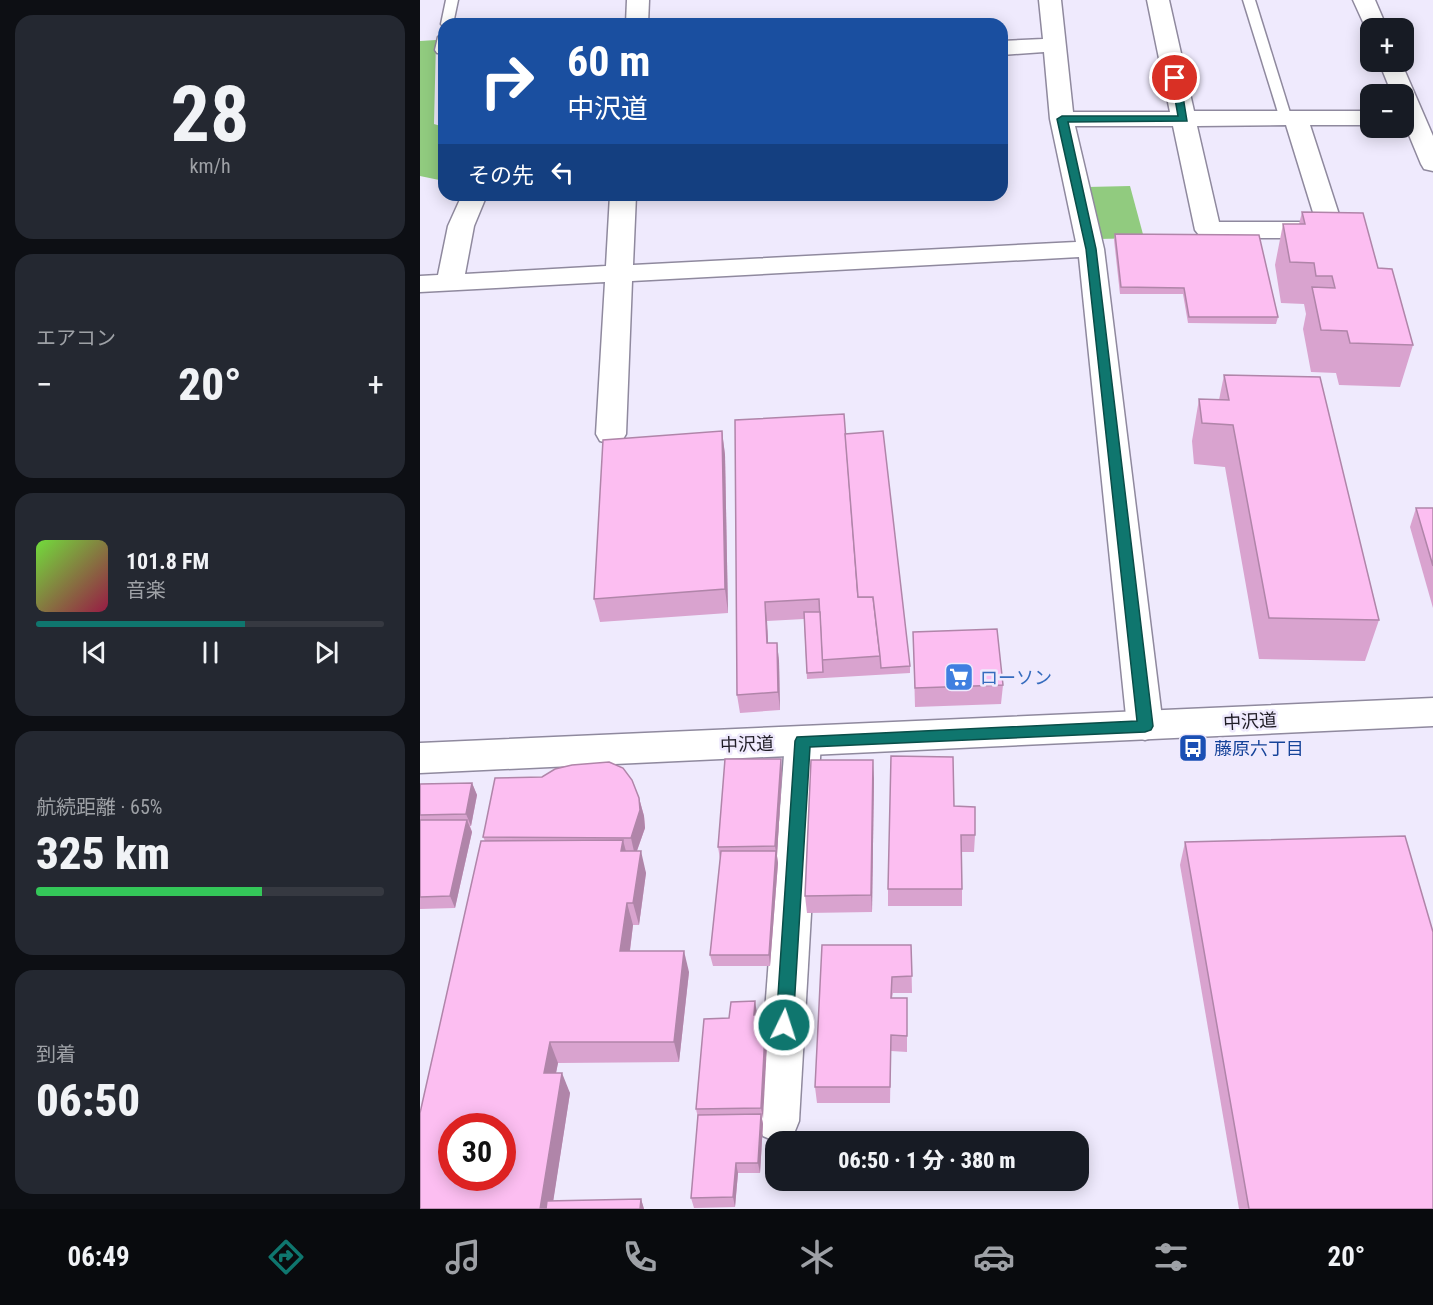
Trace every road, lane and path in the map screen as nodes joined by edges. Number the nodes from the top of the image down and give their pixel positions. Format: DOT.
graph roads {
  1 [pos="452,0"];
  2 [pos="638,0"];
  3 [pos="1050,0"];
  4 [pos="1158,0"];
  5 [pos="1249,0"];
  6 [pos="1364,0"];
  7 [pos="448,18"];
  8 [pos="637,18"];
  9 [pos="1372,18"];
  10 [pos="1054,45"];
  11 [pos="1008,48"];
  12 [pos="1395,72"];
  13 [pos="1360,118"];
  14 [pos="1417,118"];
  15 [pos="1062,119"];
  16 [pos="1184,119"];
  17 [pos="1291,119"];
  18 [pos="1433,164"];
  19 [pos="471,201"];
  20 [pos="623,201"];
  21 [pos="1091,249"];
  22 [pos="619,273"];
  23 [pos="450,282"];
  24 [pos="420,284"];
  25 [pos="611,434"];
  26 [pos="1433,712"];
  27 [pos="1145,726"];
  28 [pos="803,741"];
  29 [pos="420,758"];
  30 [pos="778,1121"];
  1 -- 7 [label="lane"];
  2 -- 8 [label="street"];
  3 -- 10 [label="street"];
  4 -- 16 [label="street"];
  5 -- 17 [label="lane"];
  6 -- 9 [label="street"];
  10 -- 11 [label="street"];
  10 -- 15 [label="street"];
  12 -- 14 [label="street"];
  13 -- 17 [label="street"];
  14 -- 18 [label="street"];
  15 -- 16 [label="street"];
  15 -- 21 [label="street"];
  16 -- 17 [label="street"];
  16 -- 17 [label="street"];
  19 -- 23 [label="street"];
  20 -- 22 [label="street"];
  21 -- 22 [label="street"];
  21 -- 27 [label="street"];
  22 -- 23 [label="street"];
  22 -- 25 [label="street"];
  23 -- 24 [label="street"];
  26 -- 27 [label="street, 中沢道"];
  27 -- 28 [label="street, 中沢道"];
  28 -- 29 [label="street, 中沢道"];
  28 -- 30 [label="street"];
}
